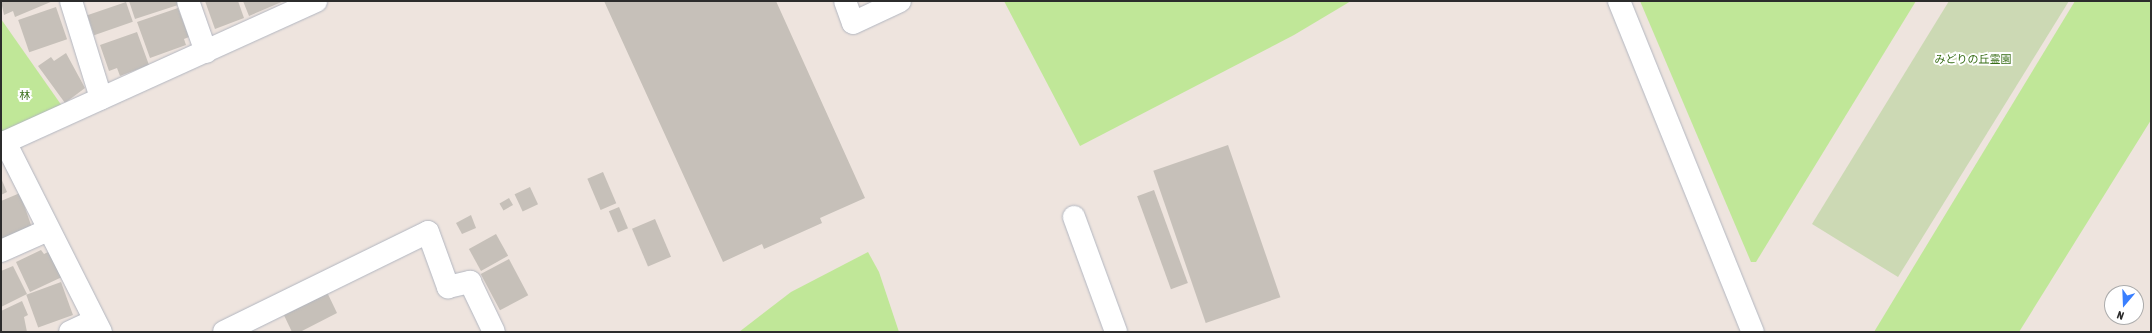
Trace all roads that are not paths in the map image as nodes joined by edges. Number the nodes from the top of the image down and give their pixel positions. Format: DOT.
graph roads {
  1 [pos="71,1"];
  2 [pos="188,1"];
  3 [pos="845,1"];
  4 [pos="900,1"];
  5 [pos="1619,1"];
  6 [pos="313,2"];
  7 [pos="206,52"];
  8 [pos="101,98"];
  9 [pos="3,143"];
  10 [pos="1074,217"];
  11 [pos="48,230"];
  12 [pos="1,251"];
  13 [pos="98,326"];
  14 [pos="70,332"];
  15 [pos="224,332"];
  16 [pos="494,332"];
  17 [pos="1116,332"];
  18 [pos="1753,332"];
  1 -- 8 [label="street"];
  2 -- 7 [label="street"];
  3 -- 4 [label="street"];
  5 -- 18 [label="street"];
  6 -- 7 [label="street"];
  7 -- 8 [label="street"];
  8 -- 9 [label="street"];
  9 -- 11 [label="street"];
  10 -- 17 [label="street"];
  11 -- 12 [label="street"];
  11 -- 13 [label="street"];
  13 -- 14 [label="street"];
  15 -- 16 [label="street"];
}
